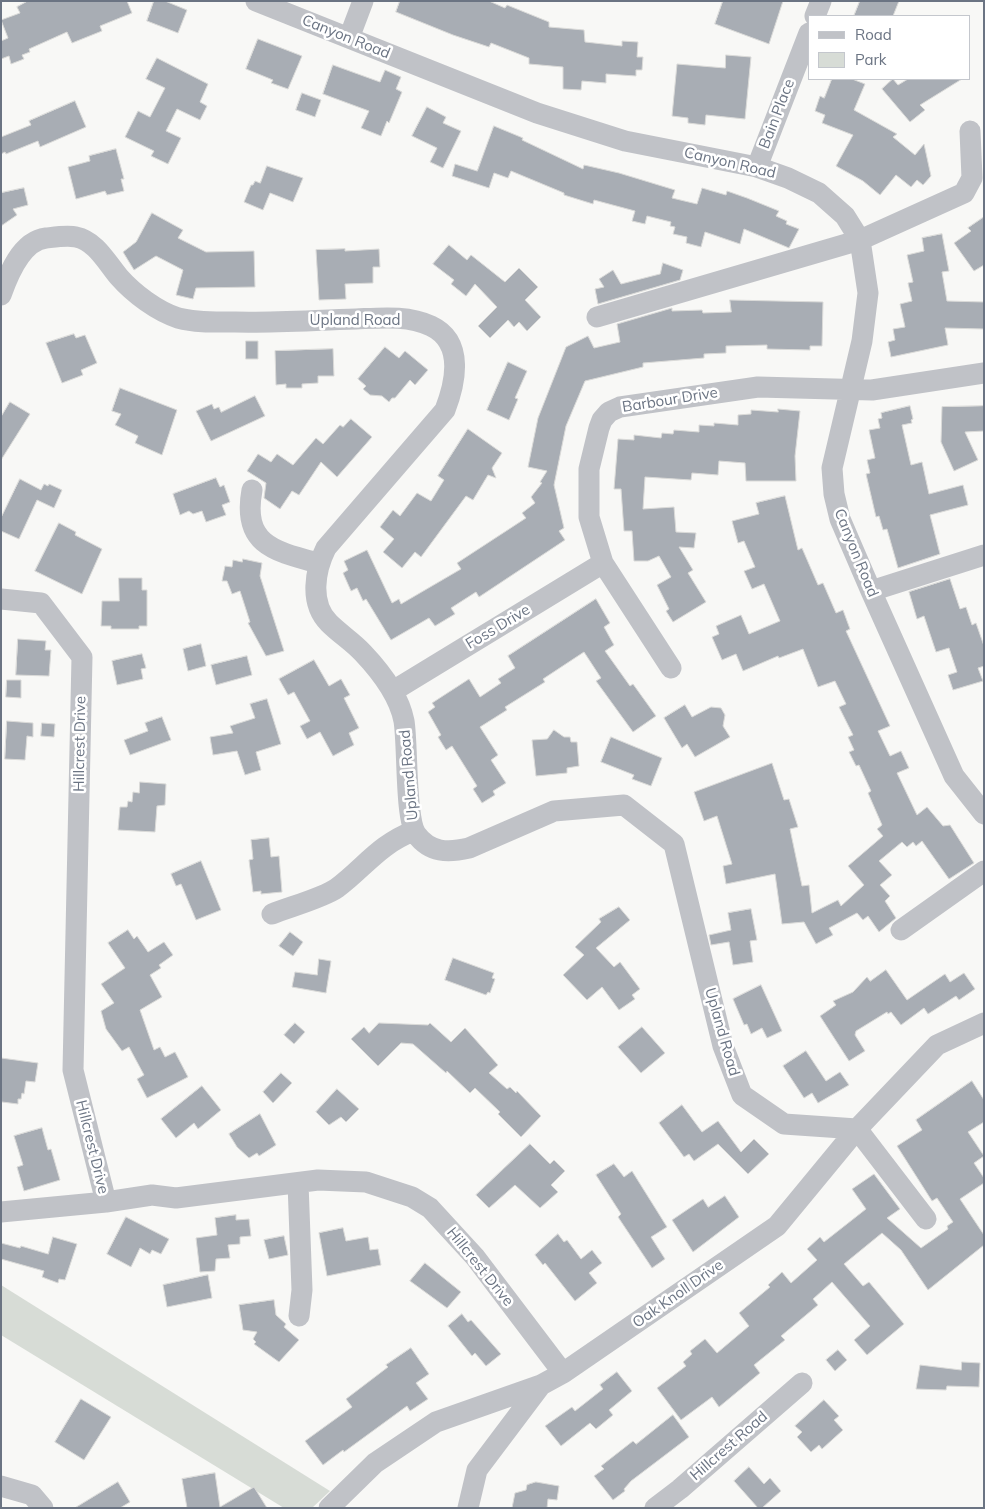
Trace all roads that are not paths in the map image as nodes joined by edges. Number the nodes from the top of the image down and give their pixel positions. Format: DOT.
graph roads {
  1 [pos="256,1"];
  2 [pos="363,1"];
  3 [pos="821,1"];
  4 [pos="815,15"];
  5 [pos="808,36"];
  6 [pos="349,38"];
  7 [pos="970,131"];
  8 [pos="757,167"];
  9 [pos="860,240"];
  10 [pos="1,295"];
  11 [pos="596,317"];
  12 [pos="984,372"];
  13 [pos="849,389"];
  14 [pos="252,490"];
  15 [pos="984,555"];
  16 [pos="318,563"];
  17 [pos="603,563"];
  18 [pos="870,591"];
  19 [pos="1,599"];
  20 [pos="672,668"];
  21 [pos="393,692"];
  22 [pos="984,814"];
  23 [pos="414,831"];
  24 [pos="984,871"];
  25 [pos="272,914"];
  26 [pos="901,930"];
  27 [pos="984,1023"];
  28 [pos="857,1129"];
  29 [pos="298,1183"];
  30 [pos="106,1202"];
  31 [pos="1,1212"];
  32 [pos="926,1219"];
  33 [pos="299,1316"];
  34 [pos="563,1373"];
  35 [pos="802,1383"];
  36 [pos="540,1385"];
  37 [pos="1,1486"];
  38 [pos="43,1508"];
  39 [pos="329,1508"];
  40 [pos="468,1508"];
  41 [pos="655,1508"];
  1 -- 6 [label="street, Canyon Road"];
  2 -- 6 [label="street"];
  3 -- 4 [label="street"];
  5 -- 8 [label="street, Bain Place"];
  6 -- 8 [label="street, Canyon Road"];
  7 -- 9 [label="street"];
  8 -- 9 [label="street, Canyon Road"];
  9 -- 11 [label="street"];
  9 -- 13 [label="street, Canyon Road"];
  10 -- 16 [label="street, Upland Road"];
  12 -- 13 [label="street, Barbour Drive"];
  13 -- 17 [label="street, Barbour Drive"];
  13 -- 18 [label="street, Canyon Road"];
  14 -- 16 [label="street"];
  15 -- 18 [label="street"];
  16 -- 21 [label="street, Upland Road"];
  17 -- 20 [label="street, Barbour Drive"];
  17 -- 21 [label="street, Foss Drive"];
  18 -- 22 [label="street, Canyon Road"];
  19 -- 30 [label="street, Hillcrest Drive"];
  21 -- 23 [label="street, Upland Road"];
  23 -- 25 [label="street"];
  23 -- 28 [label="street, Upland Road"];
  24 -- 26 [label="street"];
  27 -- 28 [label="street, Oak Knoll Drive"];
  28 -- 32 [label="street"];
  28 -- 34 [label="street, Oak Knoll Drive"];
  29 -- 30 [label="street, Hillcrest Drive"];
  29 -- 33 [label="street"];
  29 -- 34 [label="street, Hillcrest Drive"];
  30 -- 31 [label="street"];
  34 -- 36 [label="street, Oak Knoll Drive"];
  35 -- 41 [label="street, Hillcrest Road"];
  36 -- 39 [label="street, Oak Knoll Drive"];
  36 -- 40 [label="street"];
  37 -- 38 [label="street"];
}
